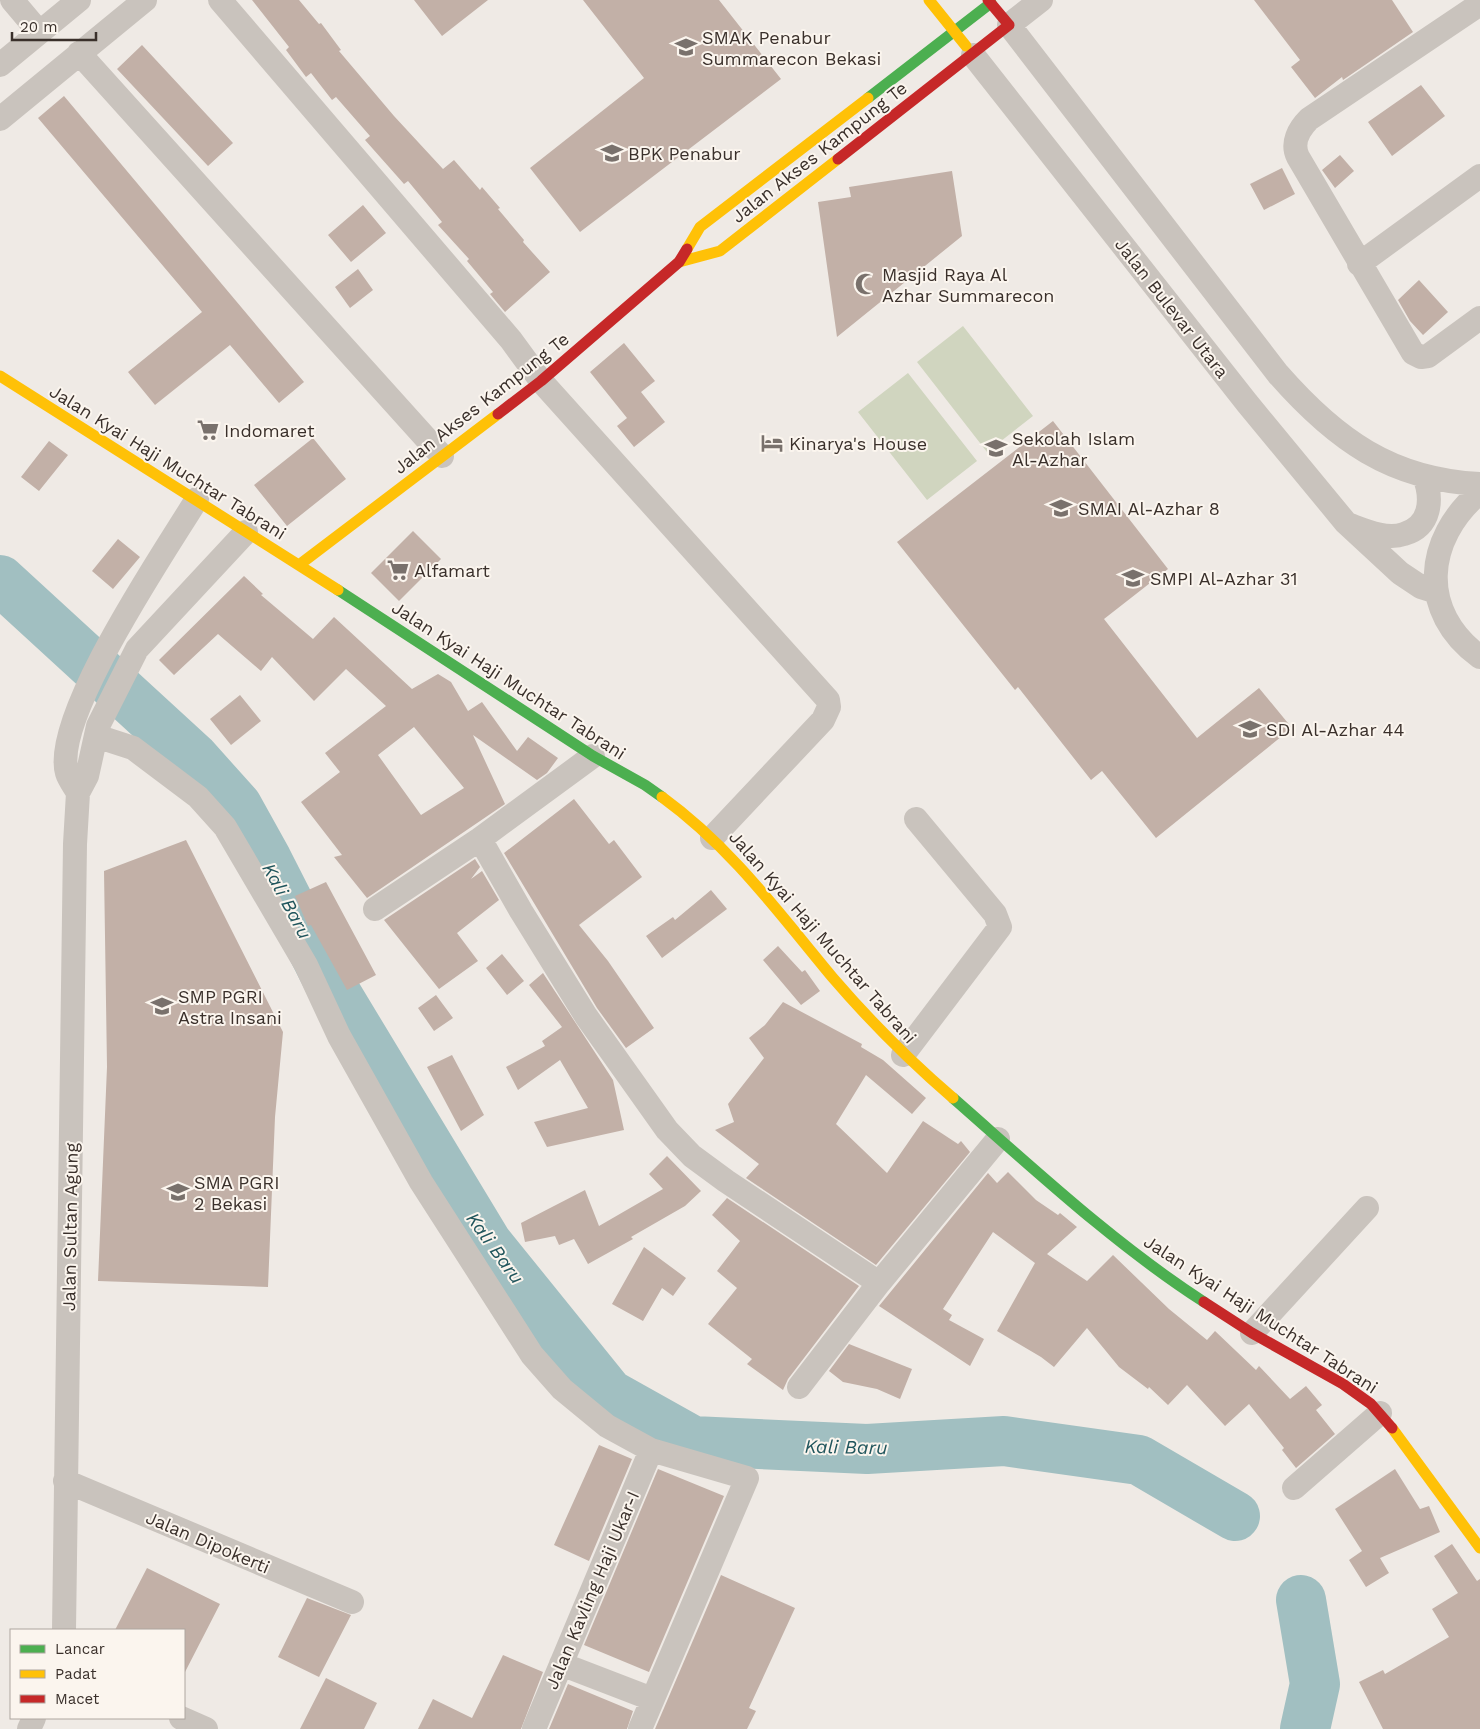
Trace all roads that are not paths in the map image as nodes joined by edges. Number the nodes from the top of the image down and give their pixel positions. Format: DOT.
graph roads {
  1 [pos="12,0"];
  2 [pos="79,0"];
  3 [pos="145,0"];
  4 [pos="220,0"];
  5 [pos="929,0"];
  6 [pos="1041,0"];
  7 [pos="991,1"];
  8 [pos="1477,6"];
  9 [pos="1009,25"];
  10 [pos="39,32"];
  11 [pos="954,32"];
  12 [pos="79,54"];
  13 [pos="973,54"];
  14 [pos="0,65"];
  15 [pos="0,118"];
  16 [pos="1480,176"];
  17 [pos="679,262"];
  18 [pos="1359,264"];
  19 [pos="1480,318"];
  20 [pos="0,376"];
  21 [pos="541,381"];
  22 [pos="442,456"];
  23 [pos="1424,476"];
  24 [pos="1480,484"];
  25 [pos="1480,492"];
  26 [pos="197,499"];
  27 [pos="1346,523"];
  28 [pos="246,532"];
  29 [pos="299,565"];
  30 [pos="1437,592"];
  31 [pos="1480,657"];
  32 [pos="97,731"];
  33 [pos="593,756"];
  34 [pos="78,793"];
  35 [pos="916,819"];
  36 [pos="712,838"];
  37 [pos="480,839"];
  38 [pos="375,910"];
  39 [pos="903,1055"];
  40 [pos="998,1139"];
  41 [pos="1367,1208"];
  42 [pos="878,1283"];
  43 [pos="1252,1333"];
  44 [pos="799,1387"];
  45 [pos="1380,1413"];
  46 [pos="651,1450"];
  47 [pos="65,1481"];
  48 [pos="1294,1488"];
  49 [pos="1480,1548"];
  50 [pos="352,1602"];
  51 [pos="64,1629"];
  52 [pos="561,1664"];
  53 [pos="652,1700"];
  54 [pos="183,1719"];
  55 [pos="206,1729"];
  56 [pos="534,1729"];
  57 [pos="640,1729"];
  1 -- 10 [label="street"];
  2 -- 10 [label="street"];
  3 -- 12 [label="street"];
  4 -- 21 [label="street"];
  5 -- 11 [label="street, Jalan Bulevar Utara"];
  6 -- 9 [label="street"];
  7 -- 9 [label="street"];
  7 -- 11 [label="street, Jalan Akses Kampung Te"];
  8 -- 18 [label="street"];
  9 -- 13 [label="street, Jalan Akses Kampung Te"];
  9 -- 23 [label="street"];
  10 -- 14 [label="street"];
  11 -- 13 [label="street, Jalan Bulevar Utara"];
  11 -- 17 [label="street, Jalan Akses Kampung Te"];
  12 -- 15 [label="street"];
  12 -- 22 [label="street"];
  13 -- 17 [label="street, Jalan Akses Kampung Te"];
  13 -- 27 [label="street, Jalan Bulevar Utara"];
  16 -- 18 [label="street"];
  17 -- 21 [label="street, Jalan Akses Kampung Te"];
  18 -- 19 [label="street"];
  20 -- 26 [label="street, Jalan Kyai Haji Muchtar Tabrani"];
  21 -- 22 [label="street, Jalan Akses Kampung Te"];
  21 -- 36 [label="street"];
  22 -- 29 [label="street, Jalan Akses Kampung Te"];
  23 -- 24 [label="street"];
  23 -- 27 [label="street"];
  25 -- 30 [label="street"];
  26 -- 28 [label="street, Jalan Kyai Haji Muchtar Tabrani"];
  26 -- 34 [label="street"];
  27 -- 30 [label="street, Jalan Bulevar Utara"];
  28 -- 29 [label="street, Jalan Kyai Haji Muchtar Tabrani"];
  28 -- 32 [label="street, Jalan Sultan Agung"];
  29 -- 33 [label="street, Jalan Kyai Haji Muchtar Tabrani"];
  30 -- 31 [label="street"];
  32 -- 34 [label="street, Jalan Sultan Agung"];
  32 -- 46 [label="street"];
  33 -- 36 [label="street, Jalan Kyai Haji Muchtar Tabrani"];
  33 -- 37 [label="street"];
  34 -- 47 [label="street, Jalan Sultan Agung"];
  35 -- 39 [label="street"];
  36 -- 39 [label="street, Jalan Kyai Haji Muchtar Tabrani"];
  37 -- 38 [label="street"];
  37 -- 42 [label="street"];
  39 -- 40 [label="street, Jalan Kyai Haji Muchtar Tabrani"];
  40 -- 42 [label="street"];
  40 -- 43 [label="street, Jalan Kyai Haji Muchtar Tabrani"];
  41 -- 43 [label="street"];
  42 -- 44 [label="street"];
  43 -- 45 [label="street, Jalan Kyai Haji Muchtar Tabrani"];
  45 -- 48 [label="street"];
  45 -- 49 [label="street, Jalan Kyai Haji Muchtar Tabrani"];
  46 -- 52 [label="street, Jalan Kavling Haji Ukar-I"];
  46 -- 53 [label="street"];
  47 -- 50 [label="street, Jalan Dipokerti"];
  47 -- 51 [label="street, Jalan Sultan Agung"];
  52 -- 53 [label="street"];
  52 -- 56 [label="street, Jalan Kavling Haji Ukar-I"];
  53 -- 57 [label="street"];
  54 -- 55 [label="street"];
}
